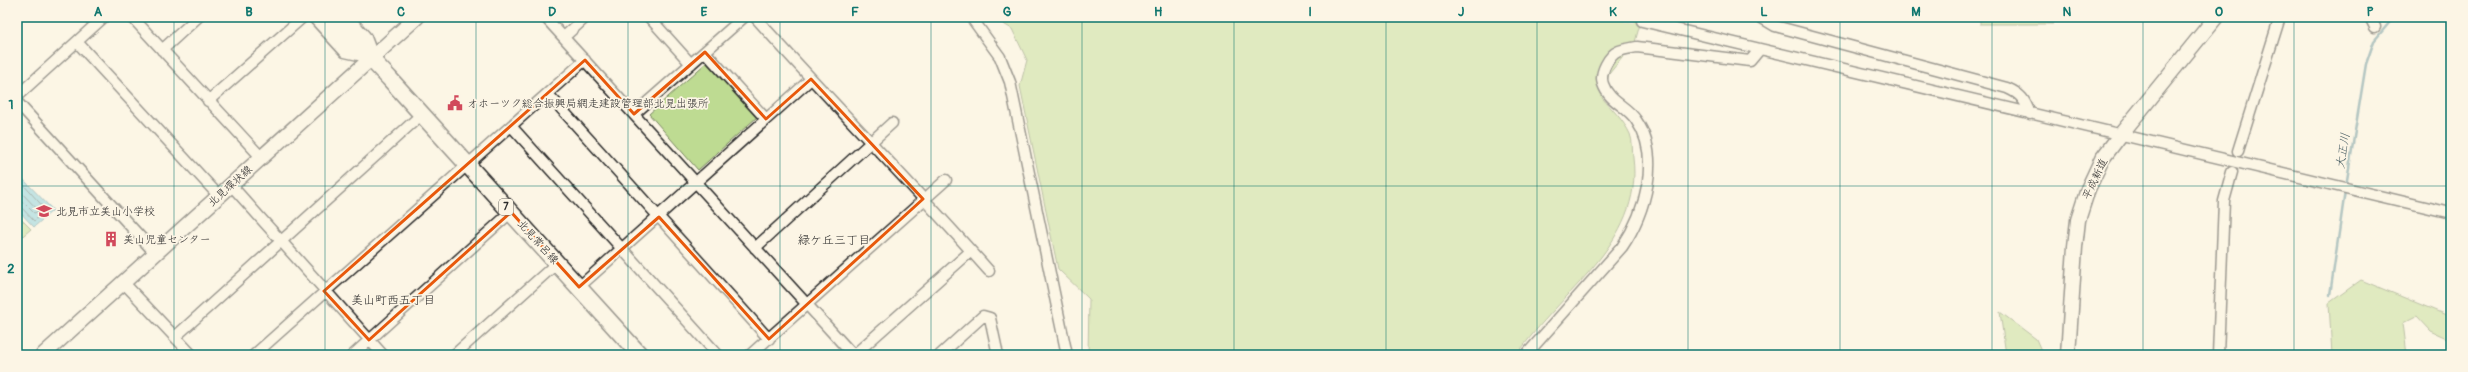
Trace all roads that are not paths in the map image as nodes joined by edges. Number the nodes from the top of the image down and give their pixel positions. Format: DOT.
graph roads {
  1 [pos="104,17"];
  2 [pos="132,17"];
  3 [pos="198,17"];
  4 [pos="303,17"];
  5 [pos="313,17"];
  6 [pos="328,17"];
  7 [pos="344,17"];
  8 [pos="354,17"];
  9 [pos="417,17"];
  10 [pos="545,17"];
  11 [pos="586,17"];
  12 [pos="649,17"];
  13 [pos="744,17"];
  14 [pos="755,17"];
  15 [pos="971,17"];
  16 [pos="1760,17"];
  17 [pos="2216,17"];
  18 [pos="2280,17"];
  19 [pos="2370,17"];
  20 [pos="1642,21"];
  21 [pos="2375,27"];
  22 [pos="564,37"];
  23 [pos="77,42"];
  24 [pos="1760,49"];
  25 [pos="162,50"];
  26 [pos="705,52"];
  27 [pos="371,59"];
  28 [pos="585,60"];
  29 [pos="691,64"];
  30 [pos="811,79"];
  31 [pos="548,94"];
  32 [pos="17,96"];
  33 [pos="208,101"];
  34 [pos="17,102"];
  35 [pos="422,114"];
  36 [pos="634,114"];
  37 [pos="2030,114"];
  38 [pos="766,119"];
  39 [pos="892,123"];
  40 [pos="512,127"];
  41 [pos="2121,134"];
  42 [pos="872,141"];
  43 [pos="2238,150"];
  44 [pos="261,157"];
  45 [pos="468,164"];
  46 [pos="2232,172"];
  47 [pos="946,180"];
  48 [pos="695,182"];
  49 [pos="231,185"];
  50 [pos="219,196"];
  51 [pos="923,199"];
  52 [pos="511,212"];
  53 [pos="2451,213"];
  54 [pos="658,217"];
  55 [pos="281,241"];
  56 [pos="755,248"];
  57 [pos="622,249"];
  58 [pos="971,251"];
  59 [pos="155,253"];
  60 [pos="557,263"];
  61 [pos="989,271"];
  62 [pos="123,282"];
  63 [pos="579,287"];
  64 [pos="324,291"];
  65 [pos="807,305"];
  66 [pos="175,337"];
  67 [pos="769,339"];
  68 [pos="369,340"];
  69 [pos="43,355"];
  70 [pos="192,355"];
  71 [pos="254,355"];
  72 [pos="353,355"];
  73 [pos="383,355"];
  74 [pos="454,355"];
  75 [pos="640,355"];
  76 [pos="718,355"];
  77 [pos="750,355"];
  78 [pos="854,355"];
  79 [pos="940,355"];
  80 [pos="998,355"];
  81 [pos="1067,355"];
  82 [pos="1526,355"];
  83 [pos="2068,355"];
  84 [pos="2218,355"];
  1 -- 23 [label="street"];
  2 -- 25 [label="street"];
  3 -- 25 [label="street"];
  4 -- 33 [label="street"];
  5 -- 27 [label="street"];
  6 -- 27 [label="main road, 北見常呂線 / 7"];
  7 -- 27 [label="main road, 北見常呂線 / 7"];
  8 -- 27 [label="street"];
  9 -- 27 [label="main road, 北見環状線"];
  10 -- 22 [label="street"];
  11 -- 22 [label="street"];
  12 -- 29 [label="street"];
  13 -- 26 [label="street"];
  14 -- 30 [label="street"];
  15 -- 81 [label="street"];
  16 -- 37 [label="street"];
  17 -- 41 [label="main road, 平成新道"];
  18 -- 43 [label="street"];
  19 -- 21 [label="street"];
  20 -- 24 [label="street"];
  22 -- 28 [label="street"];
  23 -- 32 [label="street"];
  23 -- 50 [label="street"];
  24 -- 37 [label="street"];
  24 -- 82 [label="street"];
  25 -- 33 [label="street"];
  26 -- 29 [label="street"];
  26 -- 38 [label="street"];
  27 -- 35 [label="main road, 北見常呂線 / 7"];
  27 -- 44 [label="main road, 北見環状線"];
  28 -- 31 [label="street"];
  28 -- 36 [label="street"];
  29 -- 36 [label="street"];
  30 -- 38 [label="street"];
  30 -- 42 [label="street"];
  31 -- 40 [label="street"];
  31 -- 54 [label="street"];
  33 -- 44 [label="street"];
  34 -- 59 [label="street"];
  35 -- 45 [label="main road, 北見常呂線 / 7"];
  35 -- 55 [label="street"];
  36 -- 48 [label="street"];
  37 -- 41 [label="street"];
  38 -- 48 [label="street"];
  39 -- 42 [label="street"];
  40 -- 45 [label="street"];
  40 -- 57 [label="street"];
  41 -- 53 [label="street"];
  41 -- 83 [label="main road, 平成新道"];
  42 -- 51 [label="street"];
  42 -- 56 [label="street"];
  44 -- 49 [label="main road, 北見環状線"];
  45 -- 52 [label="main road, 北見常呂線 / 7"];
  45 -- 64 [label="street"];
  46 -- 84 [label="street"];
  47 -- 51 [label="street"];
  48 -- 54 [label="street"];
  48 -- 56 [label="street"];
  49 -- 50 [label="main road, 北見環状線"];
  49 -- 55 [label="street"];
  50 -- 59 [label="main road, 北見環状線"];
  51 -- 58 [label="street"];
  51 -- 65 [label="street"];
  52 -- 60 [label="main road, 北見常呂線 / 7"];
  52 -- 68 [label="street"];
  54 -- 57 [label="street"];
  54 -- 67 [label="street"];
  55 -- 64 [label="street"];
  55 -- 66 [label="street"];
  56 -- 65 [label="street"];
  57 -- 63 [label="street"];
  57 -- 76 [label="street"];
  58 -- 61 [label="street"];
  58 -- 78 [label="street"];
  59 -- 62 [label="main road, 北見環状線"];
  60 -- 63 [label="main road, 北見常呂線 / 7"];
  60 -- 74 [label="street"];
  62 -- 66 [label="street"];
  62 -- 69 [label="main road, 北見環状線"];
  63 -- 75 [label="main road, 北見常呂線 / 7"];
  64 -- 68 [label="street"];
  64 -- 71 [label="street"];
  65 -- 67 [label="street"];
  65 -- 78 [label="street"];
  66 -- 70 [label="street"];
  67 -- 77 [label="street"];
  68 -- 72 [label="street"];
  68 -- 73 [label="street"];
  79 -- 80 [label="street"];
}
